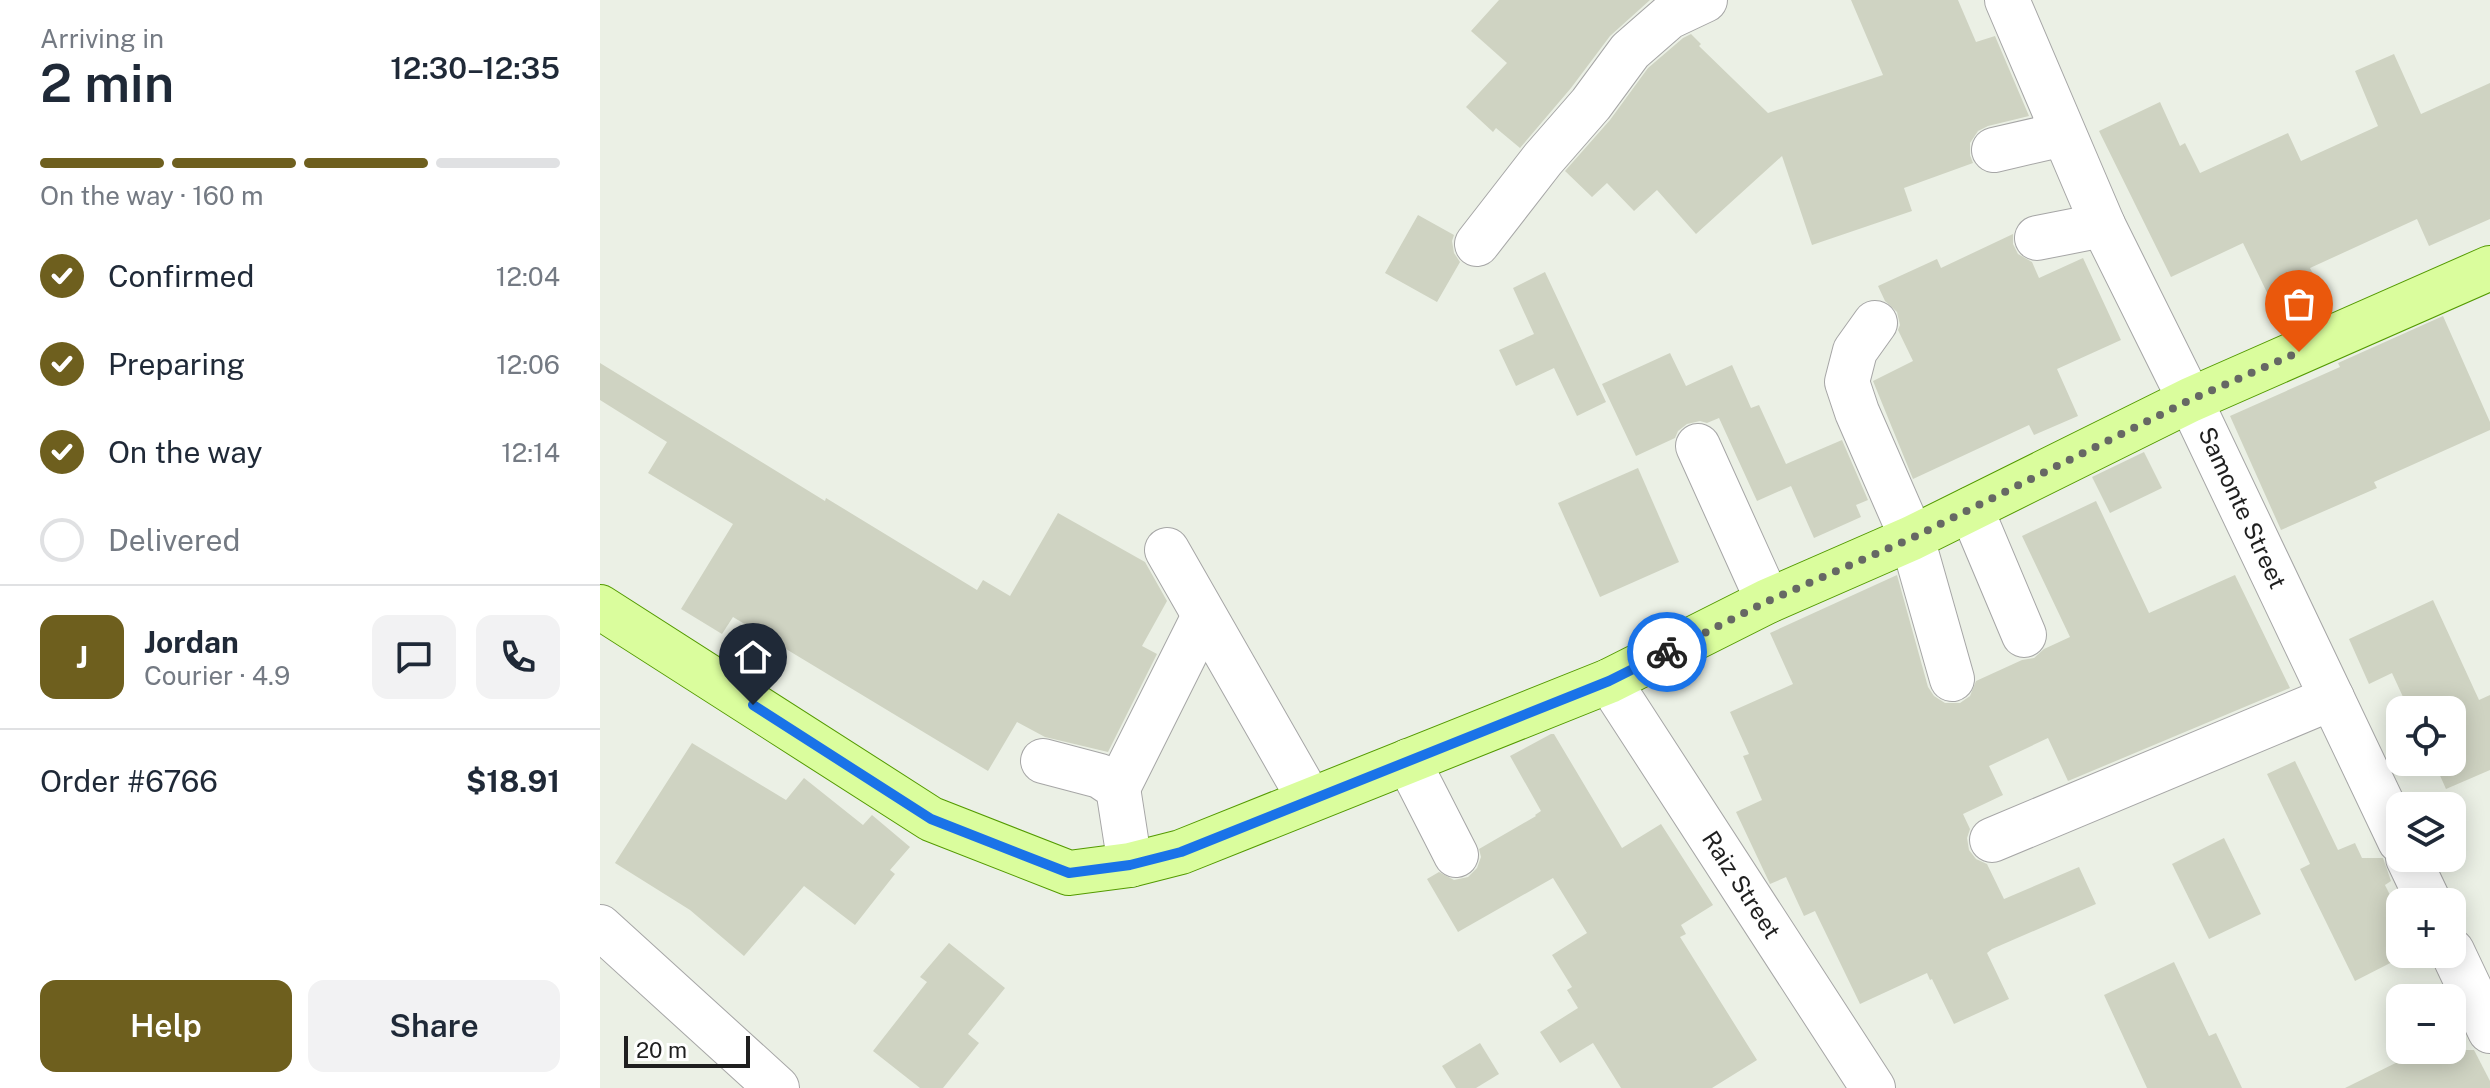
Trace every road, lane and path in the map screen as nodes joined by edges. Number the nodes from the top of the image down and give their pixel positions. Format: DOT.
graph roads {
  1 [pos="1705,0"];
  2 [pos="2007,0"];
  3 [pos="2063,134"];
  4 [pos="1994,150"];
  5 [pos="2103,225"];
  6 [pos="2037,238"];
  7 [pos="1477,244"];
  8 [pos="2490,268"];
  9 [pos="1875,323"];
  10 [pos="2190,400"];
  11 [pos="1698,446"];
  12 [pos="1971,509"];
  13 [pos="1912,538"];
  14 [pos="1167,550"];
  15 [pos="1768,601"];
  16 [pos="600,607"];
  17 [pos="1204,616"];
  18 [pos="2024,635"];
  19 [pos="1952,679"];
  20 [pos="1609,681"];
  21 [pos="2332,698"];
  22 [pos="1043,761"];
  23 [pos="1408,761"];
  24 [pos="1118,788"];
  25 [pos="1310,800"];
  26 [pos="2386,812"];
  27 [pos="1992,840"];
  28 [pos="1456,855"];
  29 [pos="1130,865"];
  30 [pos="600,927"];
  31 [pos="2460,968"];
  32 [pos="2490,1031"];
  33 [pos="777,1088"];
  34 [pos="1873,1088"];
  1 -- 7 [label="street"];
  2 -- 3 [label="street, Samonte Street"];
  3 -- 4 [label="street"];
  3 -- 5 [label="street, Samonte Street"];
  5 -- 6 [label="street"];
  5 -- 10 [label="street, Samonte Street"];
  8 -- 10 [label="main road"];
  9 -- 13 [label="street"];
  10 -- 12 [label="main road"];
  10 -- 21 [label="street, Samonte Street"];
  11 -- 15 [label="street"];
  12 -- 13 [label="main road"];
  12 -- 18 [label="street"];
  13 -- 15 [label="main road"];
  13 -- 19 [label="street"];
  14 -- 17 [label="street"];
  15 -- 20 [label="main road"];
  16 -- 29 [label="main road"];
  17 -- 24 [label="street"];
  17 -- 25 [label="street"];
  20 -- 23 [label="main road"];
  20 -- 34 [label="street, Raiz Street"];
  21 -- 26 [label="street, Samonte Street"];
  21 -- 27 [label="street"];
  22 -- 24 [label="street"];
  23 -- 25 [label="main road"];
  23 -- 28 [label="street"];
  24 -- 29 [label="street"];
  25 -- 29 [label="main road"];
  30 -- 33 [label="street"];
  31 -- 32 [label="street"];
}
